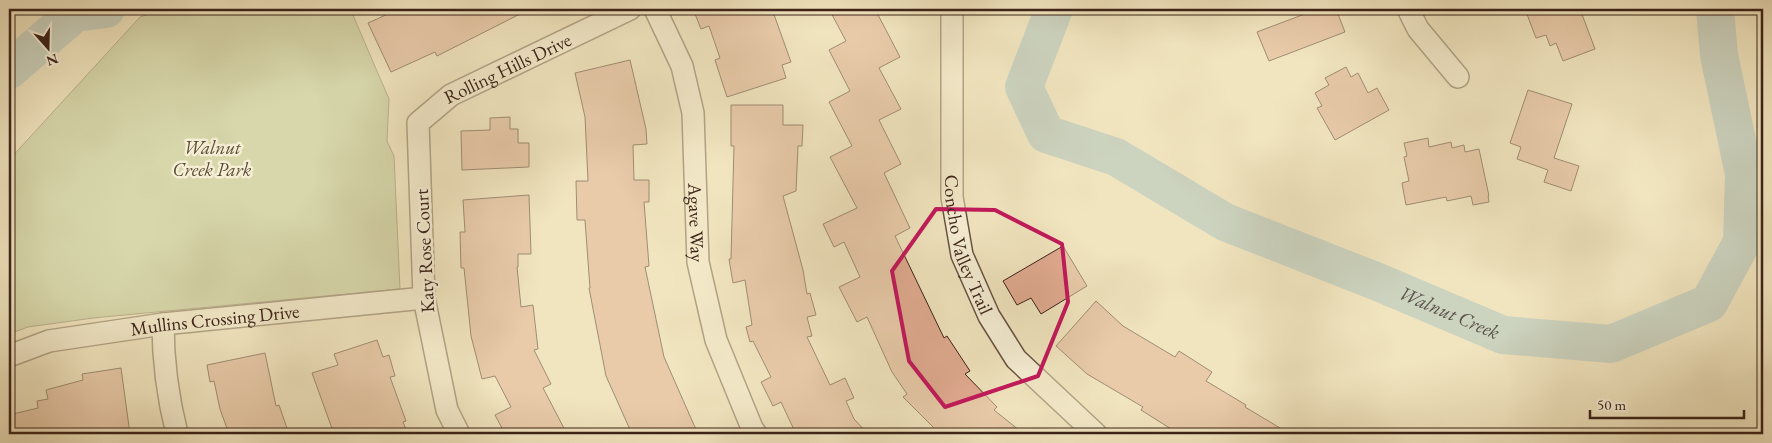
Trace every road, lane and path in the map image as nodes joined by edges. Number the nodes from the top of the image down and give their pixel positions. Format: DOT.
graph roads {
  1 [pos="630,9"];
  2 [pos="655,9"];
  3 [pos="952,9"];
  4 [pos="1408,9"];
  5 [pos="1458,77"];
  6 [pos="418,123"];
  7 [pos="424,298"];
  8 [pos="163,324"];
  9 [pos="9,356"];
  10 [pos="177,434"];
  11 [pos="459,434"];
  12 [pos="756,434"];
  13 [pos="1096,434"];
  1 -- 6 [label="street, Rolling Hills Drive"];
  2 -- 12 [label="street, Agave Way"];
  3 -- 13 [label="street, Concho Valley Trail"];
  4 -- 5 [label="street"];
  6 -- 7 [label="street, Katy Rose Court"];
  7 -- 8 [label="street, Mullins Crossing Drive"];
  7 -- 11 [label="street, Katy Rose Court"];
  8 -- 9 [label="street, Mullins Crossing Drive"];
  8 -- 10 [label="street"];
}
